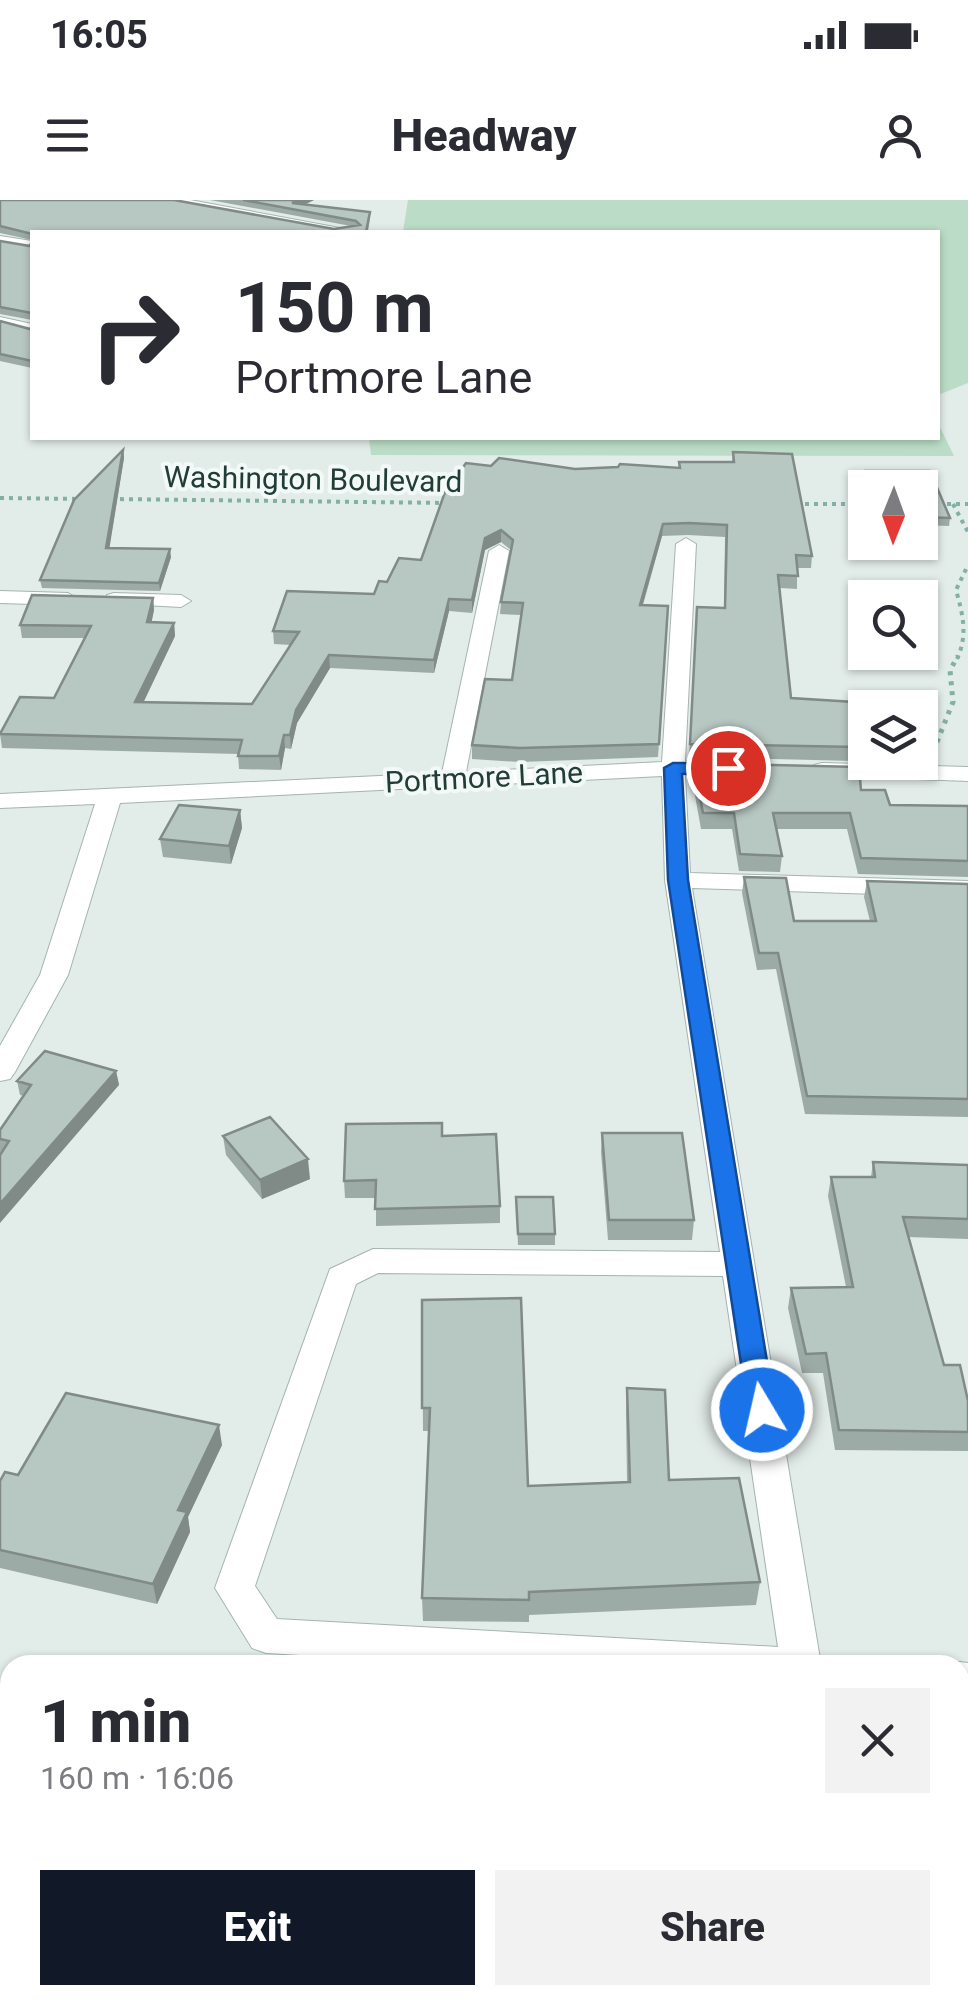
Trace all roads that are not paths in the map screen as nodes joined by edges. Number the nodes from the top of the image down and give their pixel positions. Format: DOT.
graph roads {
  1 [pos="168,200"];
  2 [pos="343,230"];
  3 [pos="0,240"];
  4 [pos="30,245"];
  5 [pos="0,321"];
  6 [pos="30,328"];
  7 [pos="686,544"];
  8 [pos="500,551"];
  9 [pos="0,597"];
  10 [pos="181,600"];
  11 [pos="673,768"];
  12 [pos="722,768"];
  13 [pos="792,769"];
  14 [pos="968,774"];
  15 [pos="453,778"];
  16 [pos="110,794"];
  17 [pos="0,800"];
  18 [pos="678,880"];
  19 [pos="968,888"];
  20 [pos="0,1072"];
  21 [pos="739,1264"];
  22 [pos="608,1655"];
  23 [pos="800,1655"];
  1 -- 2 [label="street"];
  3 -- 4 [label="street"];
  5 -- 6 [label="street"];
  7 -- 11 [label="street"];
  8 -- 15 [label="street"];
  9 -- 10 [label="street"];
  11 -- 12 [label="street, Portmore Lane"];
  11 -- 15 [label="street, Portmore Lane"];
  11 -- 18 [label="street"];
  13 -- 14 [label="street"];
  15 -- 16 [label="street, Portmore Lane"];
  16 -- 17 [label="street, Portmore Lane"];
  16 -- 20 [label="street"];
  18 -- 19 [label="street"];
  18 -- 21 [label="street"];
  21 -- 22 [label="street"];
  21 -- 23 [label="street"];
}
